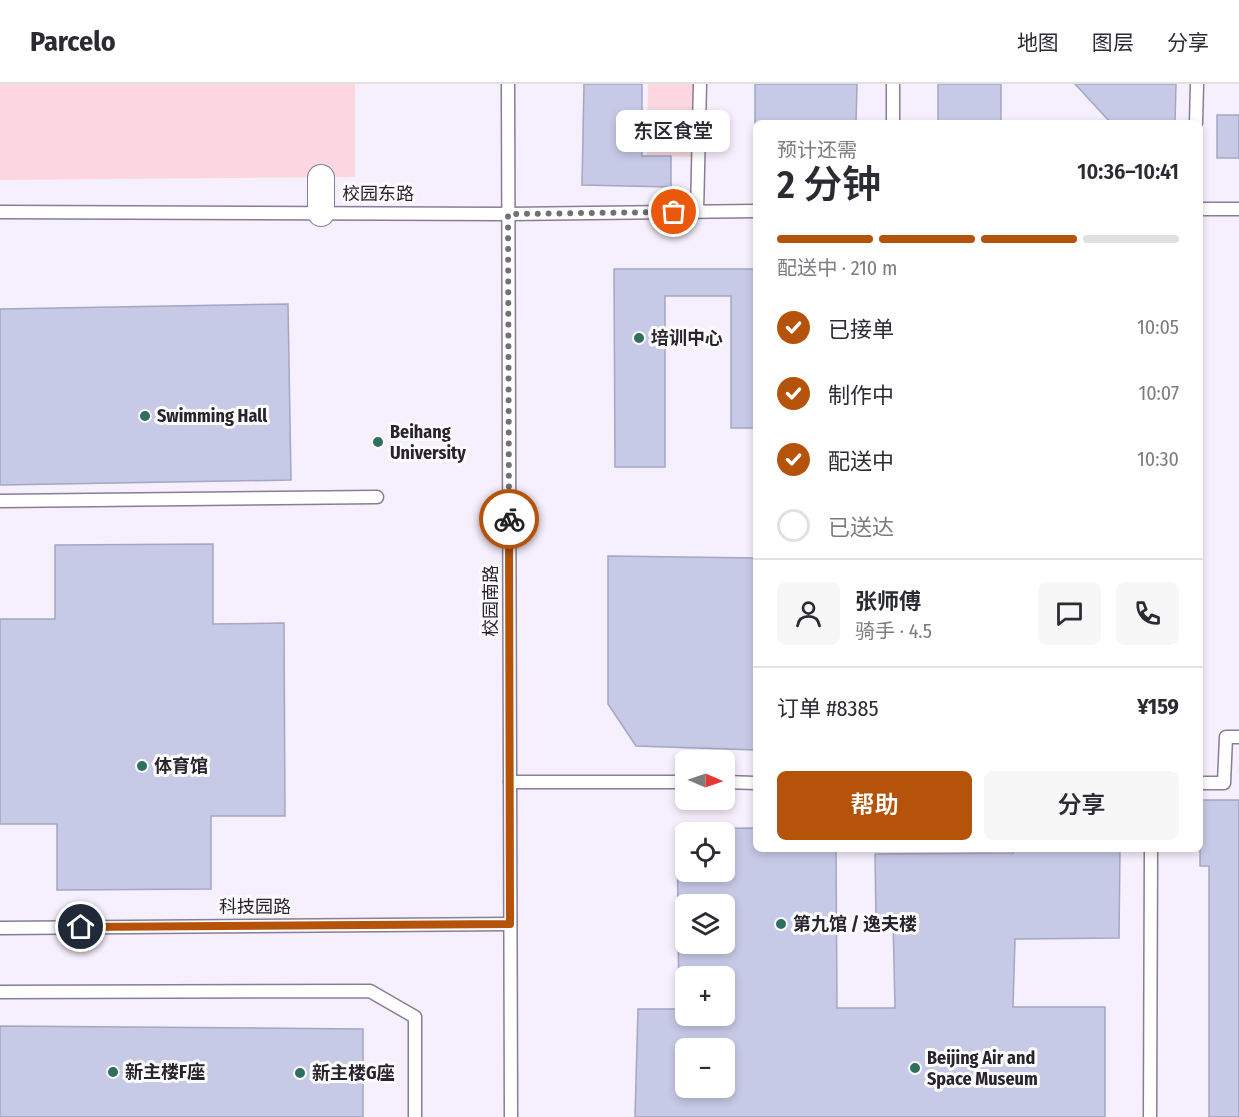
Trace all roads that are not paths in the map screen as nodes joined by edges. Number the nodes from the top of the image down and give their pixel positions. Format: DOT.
graph roads {
  1 [pos="508,84"];
  2 [pos="700,84"];
  3 [pos="893,84"];
  4 [pos="1197,84"];
  5 [pos="892,120"];
  6 [pos="1196,120"];
  7 [pos="321,177"];
  8 [pos="1203,209"];
  9 [pos="1239,209"];
  10 [pos="753,211"];
  11 [pos="0,212"];
  12 [pos="697,212"];
  13 [pos="321,213"];
  14 [pos="508,214"];
  15 [pos="377,497"];
  16 [pos="0,501"];
  17 [pos="1239,737"];
  18 [pos="510,782"];
  19 [pos="675,782"];
  20 [pos="735,782"];
  21 [pos="753,783"];
  22 [pos="1203,783"];
  23 [pos="1151,852"];
  24 [pos="510,924"];
  25 [pos="0,928"];
  26 [pos="0,992"];
  27 [pos="415,1117"];
  28 [pos="511,1117"];
  29 [pos="1150,1117"];
  1 -- 14 [label="lane, 校园南路"];
  2 -- 12 [label="lane"];
  3 -- 5 [label="lane"];
  4 -- 6 [label="lane"];
  7 -- 13 [label="street"];
  8 -- 9 [label="lane"];
  10 -- 12 [label="lane, 校园东路"];
  11 -- 13 [label="lane, 校园东路"];
  12 -- 14 [label="lane, 校园东路"];
  13 -- 14 [label="lane, 校园东路"];
  14 -- 18 [label="lane, 校园南路"];
  15 -- 16 [label="lane"];
  17 -- 22 [label="lane"];
  18 -- 19 [label="lane"];
  18 -- 24 [label="lane, 校园南路"];
  20 -- 21 [label="lane"];
  23 -- 29 [label="lane"];
  24 -- 25 [label="lane, 科技园路"];
  24 -- 28 [label="lane, 校园南路"];
  26 -- 27 [label="lane"];
}
